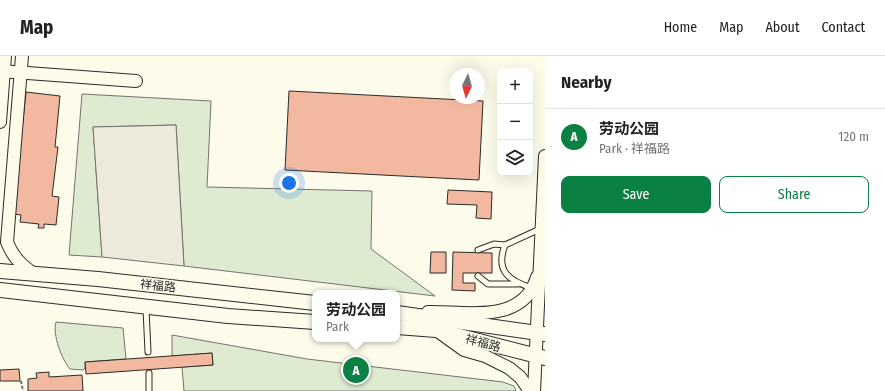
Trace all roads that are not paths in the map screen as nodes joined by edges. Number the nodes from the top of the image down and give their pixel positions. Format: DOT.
graph roads {
  1 [pos="5,56"];
  2 [pos="22,56"];
  3 [pos="2,71"];
  4 [pos="20,72"];
  5 [pos="136,82"];
  6 [pos="0,122"];
  7 [pos="545,156"];
  8 [pos="541,228"];
  9 [pos="505,245"];
  10 [pos="478,250"];
  11 [pos="0,271"];
  12 [pos="34,274"];
  13 [pos="478,276"];
  14 [pos="519,284"];
  15 [pos="535,289"];
  16 [pos="0,290"];
  17 [pos="312,303"];
  18 [pos="146,308"];
  19 [pos="400,318"];
  20 [pos="400,318"];
  21 [pos="400,319"];
  22 [pos="312,322"];
  23 [pos="436,330"];
  24 [pos="541,332"];
  25 [pos="148,352"];
  26 [pos="540,358"];
  27 [pos="149,373"];
  28 [pos="149,391"];
  29 [pos="530,391"];
  30 [pos="534,391"];
  1 -- 3 [label="street"];
  2 -- 4 [label="street"];
  3 -- 4 [label="street"];
  3 -- 6 [label="street"];
  4 -- 5 [label="street"];
  4 -- 12 [label="street"];
  7 -- 8 [label="street"];
  8 -- 9 [label="lane"];
  8 -- 15 [label="street"];
  9 -- 10 [label="lane"];
  9 -- 14 [label="lane"];
  11 -- 12 [label="main road, 祥福路"];
  12 -- 17 [label="main road, 祥福路"];
  13 -- 14 [label="lane"];
  14 -- 15 [label="lane"];
  15 -- 19 [label="street"];
  15 -- 24 [label="street"];
  16 -- 18 [label="main road, 祥福路"];
  18 -- 22 [label="main road, 祥福路"];
  18 -- 25 [label="lane"];
  20 -- 24 [label="main road, 祥福路"];
  21 -- 23 [label="main road, 祥福路"];
  23 -- 26 [label="main road, 祥福路"];
  23 -- 29 [label="street"];
  24 -- 26 [label="street"];
  26 -- 30 [label="street"];
  27 -- 28 [label="lane"];
}
